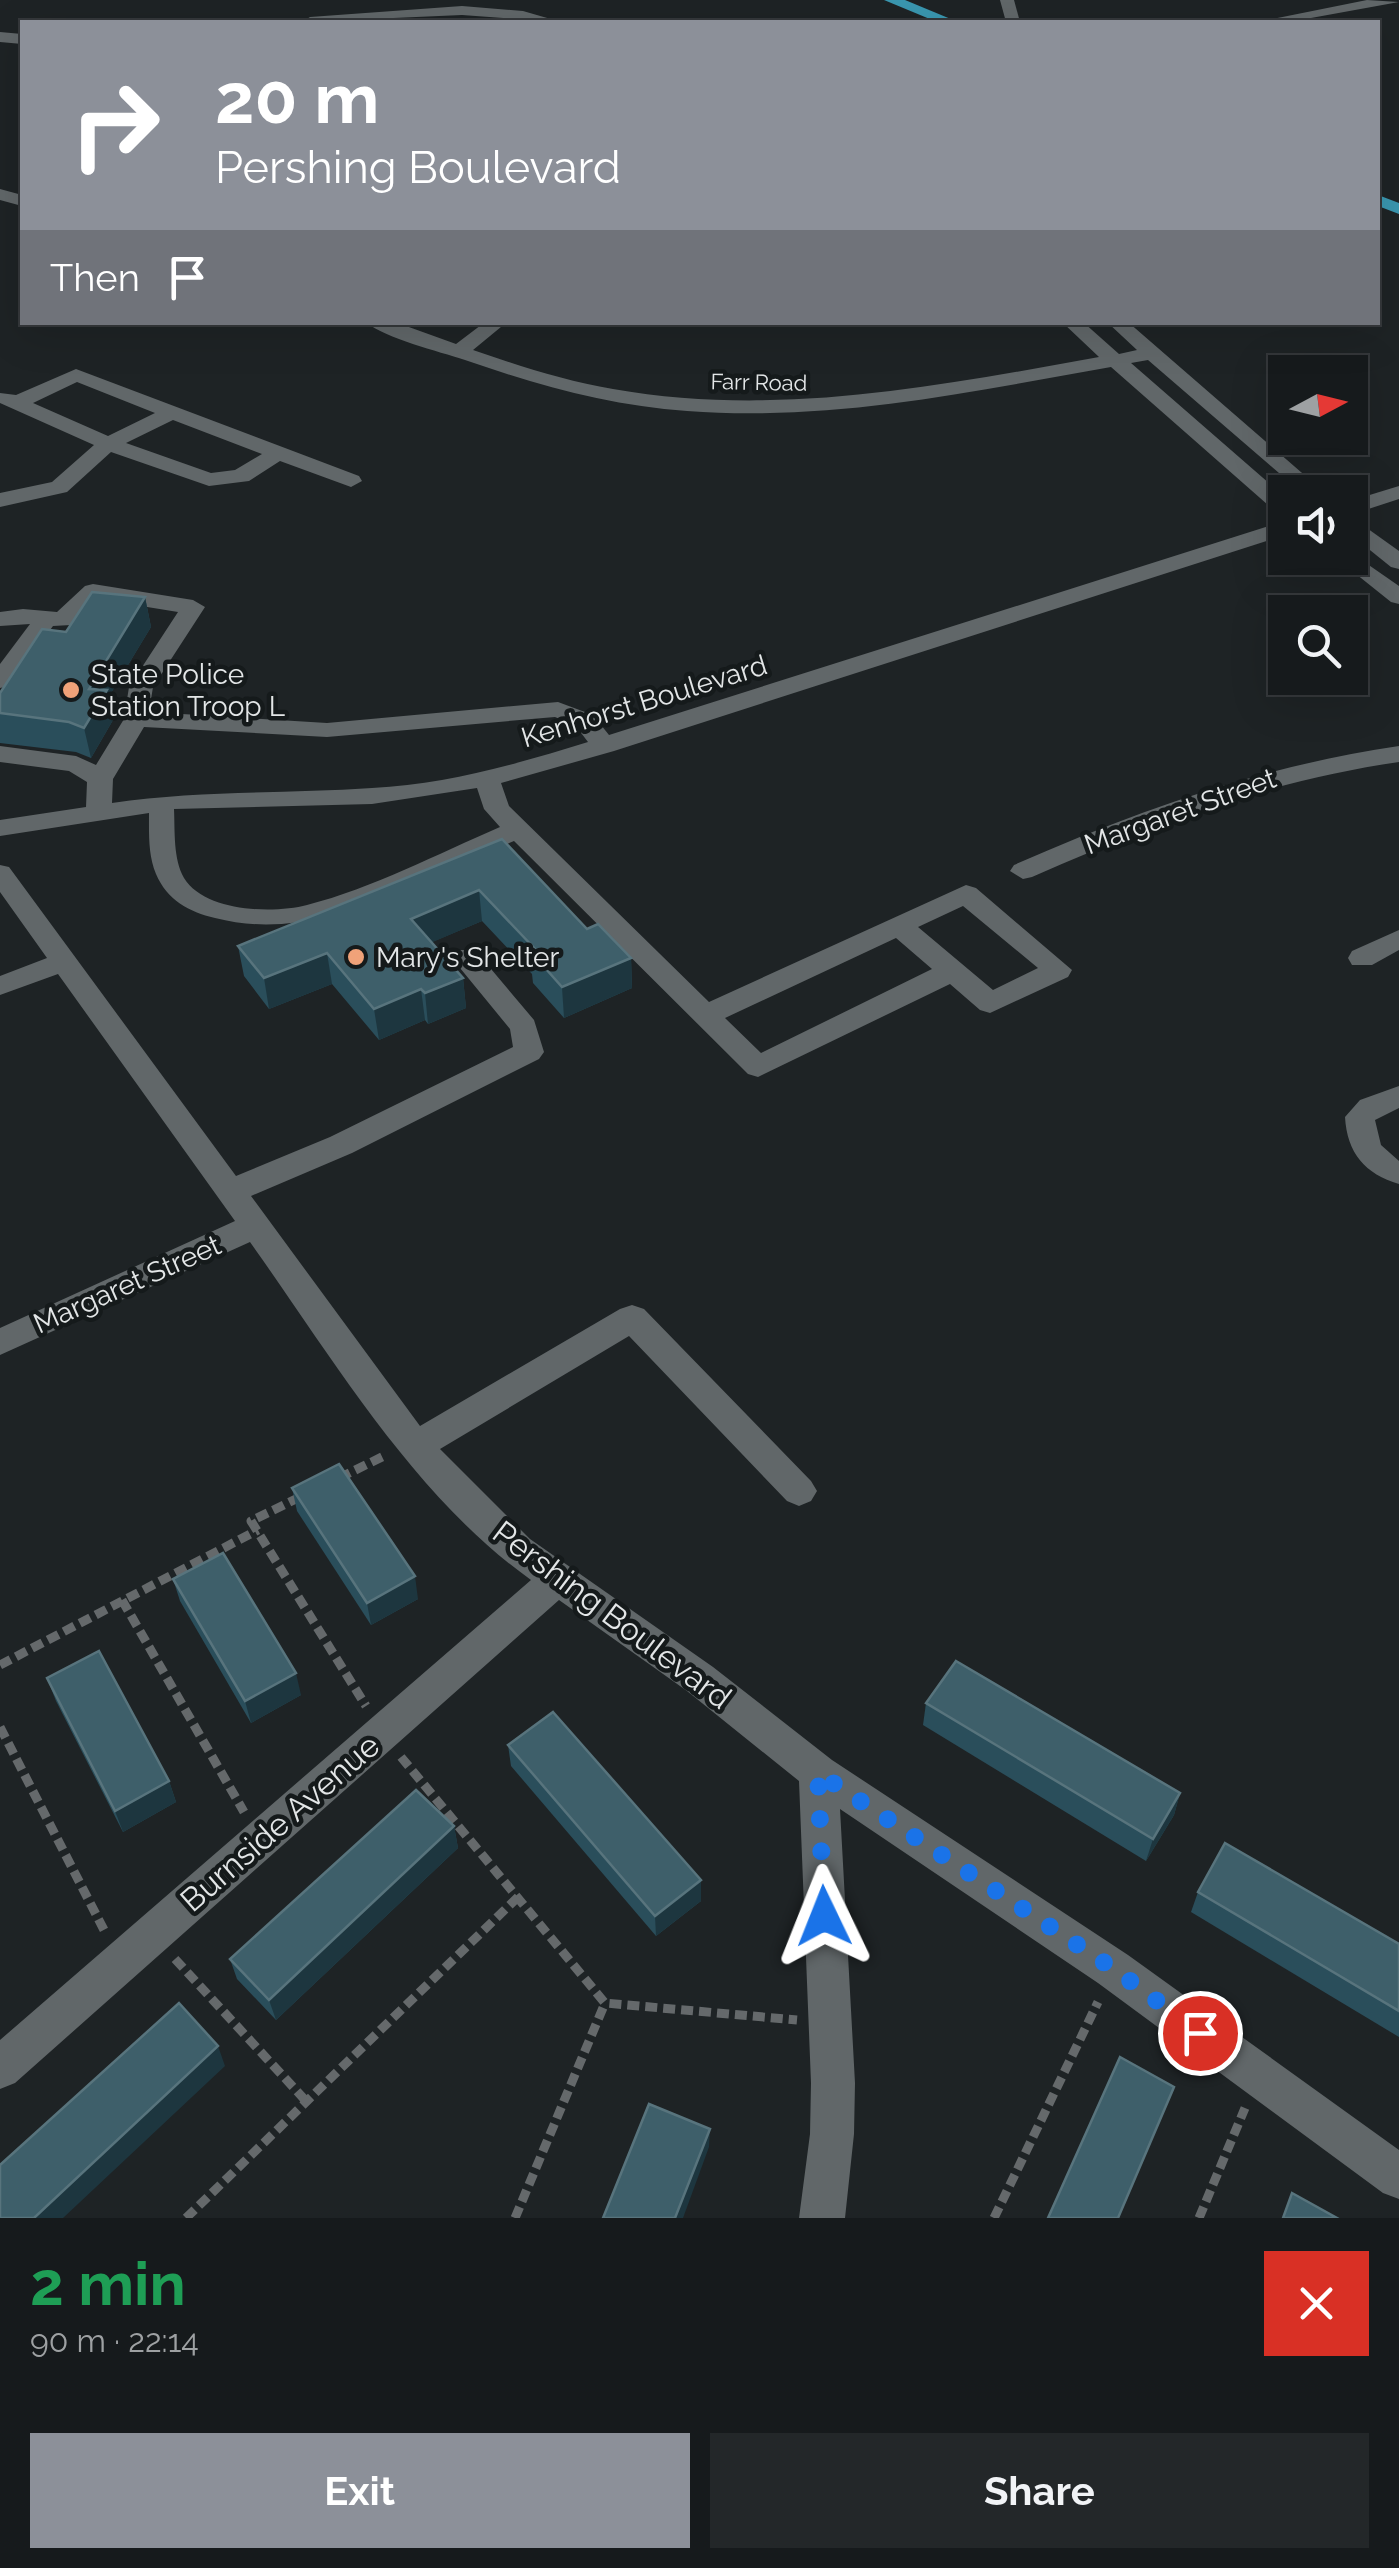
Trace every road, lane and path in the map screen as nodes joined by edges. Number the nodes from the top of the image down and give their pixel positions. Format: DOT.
graph roads {
  1 [pos="891,0"];
  2 [pos="1336,0"];
  3 [pos="1393,0"];
  4 [pos="1356,8"];
  5 [pos="335,20"];
  6 [pos="544,20"];
  7 [pos="945,20"];
  8 [pos="1278,20"];
  9 [pos="1385,20"];
  10 [pos="384,325"];
  11 [pos="494,325"];
  12 [pos="1075,325"];
  13 [pos="1119,325"];
  14 [pos="459,351"];
  15 [pos="1150,354"];
  16 [pos="1111,360"];
  17 [pos="8,399"];
  18 [pos="172,412"];
  19 [pos="108,444"];
  20 [pos="279,453"];
  21 [pos="1293,475"];
  22 [pos="352,481"];
  23 [pos="1399,492"];
  24 [pos="1268,494"];
  25 [pos="0,500"];
  26 [pos="1368,502"];
  27 [pos="1268,533"];
  28 [pos="1368,537"];
  29 [pos="1399,562"];
  30 [pos="1368,574"];
  31 [pos="1399,597"];
  32 [pos="0,619"];
  33 [pos="46,620"];
  34 [pos="0,680"];
  35 [pos="136,720"];
  36 [pos="605,746"];
  37 [pos="0,754"];
  38 [pos="1399,754"];
  39 [pos="100,779"];
  40 [pos="487,779"];
  41 [pos="161,803"];
  42 [pos="99,810"];
  43 [pos="0,828"];
  44 [pos="519,830"];
  45 [pos="1024,871"];
  46 [pos="0,873"];
  47 [pos="899,926"];
  48 [pos="1399,939"];
  49 [pos="465,957"];
  50 [pos="1362,958"];
  51 [pos="63,962"];
  52 [pos="952,970"];
  53 [pos="0,986"];
  54 [pos="706,1014"];
  55 [pos="1399,1096"];
  56 [pos="1399,1173"];
  57 [pos="229,1192"];
  58 [pos="254,1226"];
  59 [pos="0,1342"];
  60 [pos="415,1446"];
  61 [pos="334,1480"];
  62 [pos="318,1488"];
  63 [pos="799,1491"];
  64 [pos="258,1530"];
  65 [pos="560,1578"];
  66 [pos="122,1600"];
  67 [pos="0,1664"];
  68 [pos="0,1727"];
  69 [pos="382,1734"];
  70 [pos="818,1773"];
  71 [pos="260,1840"];
  72 [pos="518,1898"];
  73 [pos="152,1934"];
  74 [pos="120,1962"];
  75 [pos="1114,1969"];
  76 [pos="605,2004"];
  77 [pos="828,2023"];
  78 [pos="0,2068"];
  79 [pos="1259,2075"];
  80 [pos="306,2101"];
  81 [pos="1399,2178"];
  82 [pos="186,2218"];
  83 [pos="515,2218"];
  84 [pos="822,2218"];
  85 [pos="994,2218"];
  86 [pos="1199,2218"];
  1 -- 7 [label="main road"];
  2 -- 4 [label="street"];
  3 -- 4 [label="street"];
  4 -- 8 [label="street"];
  4 -- 9 [label="street"];
  5 -- 6 [label="street"];
  10 -- 14 [label="street, Farr Road"];
  11 -- 14 [label="street"];
  12 -- 16 [label="street"];
  13 -- 15 [label="street"];
  14 -- 16 [label="street, Farr Road"];
  15 -- 16 [label="street, Farr Road"];
  15 -- 21 [label="street"];
  16 -- 24 [label="street"];
  17 -- 18 [label="street"];
  17 -- 19 [label="street"];
  18 -- 19 [label="street"];
  18 -- 20 [label="street"];
  19 -- 20 [label="street"];
  19 -- 25 [label="street"];
  20 -- 22 [label="street"];
  23 -- 26 [label="street"];
  27 -- 36 [label="street, Kenhorst Boulevard"];
  28 -- 29 [label="street"];
  30 -- 31 [label="street"];
  32 -- 33 [label="street"];
  33 -- 34 [label="street"];
  33 -- 35 [label="street"];
  35 -- 36 [label="street"];
  35 -- 39 [label="street"];
  36 -- 40 [label="street, Kenhorst Boulevard"];
  37 -- 39 [label="street"];
  38 -- 45 [label="street, Margaret Street"];
  39 -- 42 [label="street"];
  40 -- 41 [label="street, Kenhorst Boulevard"];
  40 -- 44 [label="street"];
  41 -- 42 [label="street, Kenhorst Boulevard"];
  41 -- 44 [label="street"];
  42 -- 43 [label="street, Kenhorst Boulevard"];
  44 -- 54 [label="street"];
  46 -- 51 [label="street, Pershing Boulevard"];
  47 -- 52 [label="street"];
  47 -- 52 [label="street"];
  47 -- 54 [label="street"];
  48 -- 50 [label="street"];
  49 -- 57 [label="street"];
  51 -- 53 [label="street"];
  51 -- 57 [label="street, Pershing Boulevard"];
  52 -- 54 [label="street"];
  55 -- 56 [label="street"];
  57 -- 58 [label="street, Pershing Boulevard"];
  58 -- 59 [label="street, Margaret Street"];
  58 -- 60 [label="street, Pershing Boulevard"];
  60 -- 61 [label="path"];
  60 -- 63 [label="street"];
  60 -- 65 [label="street, Pershing Boulevard"];
  62 -- 64 [label="path"];
  64 -- 66 [label="path"];
  64 -- 69 [label="path"];
  65 -- 69 [label="street, Burnside Avenue"];
  65 -- 70 [label="street, Pershing Boulevard"];
  66 -- 67 [label="path"];
  66 -- 71 [label="path"];
  68 -- 74 [label="path"];
  69 -- 71 [label="street, Burnside Avenue"];
  69 -- 72 [label="path"];
  70 -- 75 [label="street, Pershing Boulevard"];
  70 -- 77 [label="street"];
  71 -- 73 [label="street, Burnside Avenue"];
  72 -- 76 [label="path"];
  72 -- 80 [label="path"];
  73 -- 74 [label="street, Burnside Avenue"];
  73 -- 80 [label="path"];
  74 -- 78 [label="street, Burnside Avenue"];
  75 -- 79 [label="street, Pershing Boulevard"];
  75 -- 85 [label="path"];
  76 -- 77 [label="path"];
  76 -- 83 [label="path"];
  77 -- 84 [label="street"];
  79 -- 81 [label="street, Pershing Boulevard"];
  79 -- 86 [label="path"];
  80 -- 82 [label="path"];
}
